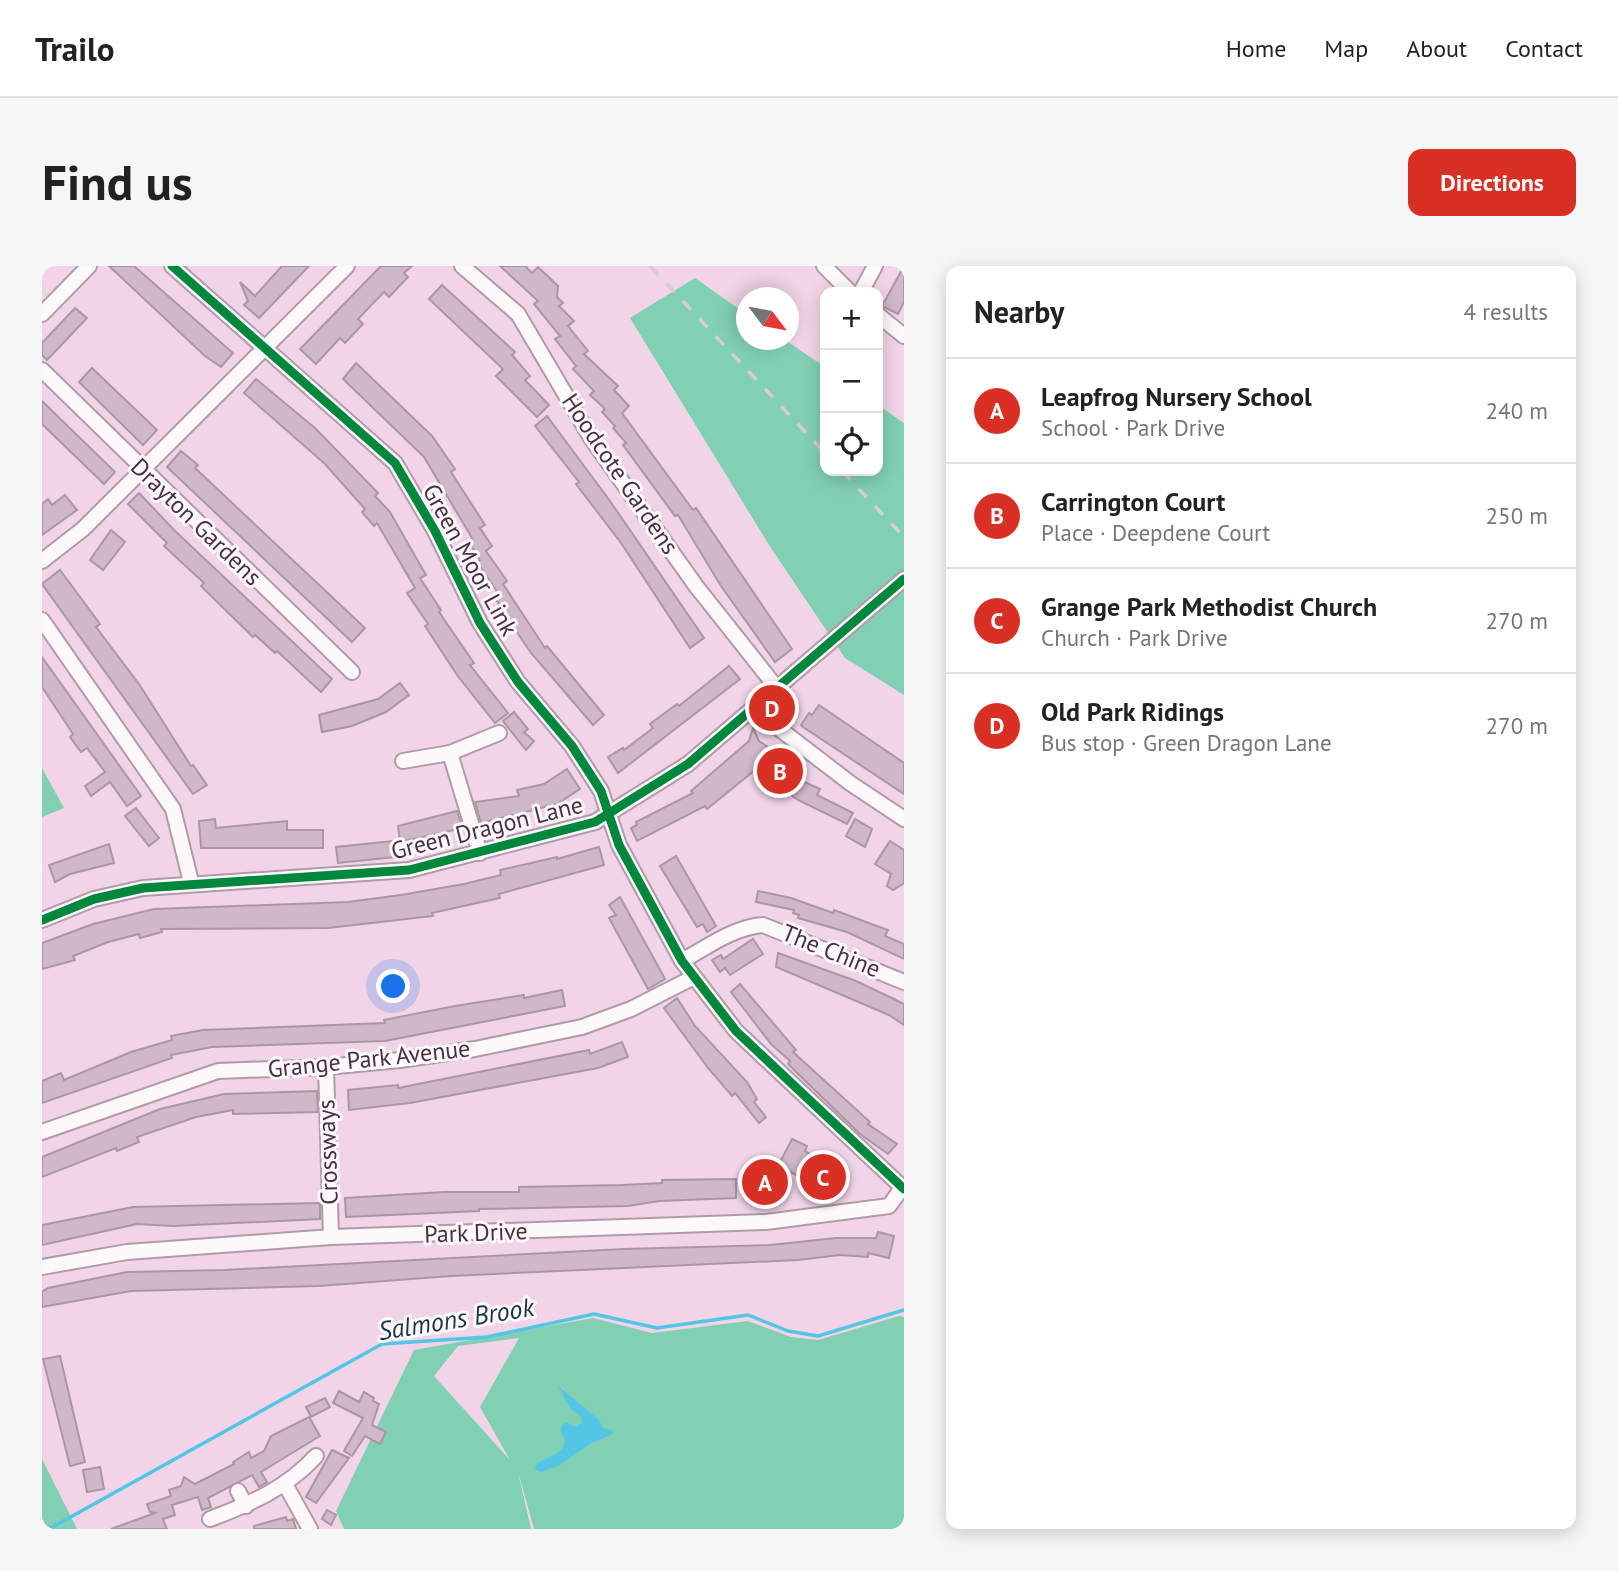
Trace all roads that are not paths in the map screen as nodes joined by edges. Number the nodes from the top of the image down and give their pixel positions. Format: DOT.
graph roads {
  1 [pos="89,266"];
  2 [pos="173,266"];
  3 [pos="347,266"];
  4 [pos="462,266"];
  5 [pos="824,266"];
  6 [pos="875,266"];
  7 [pos="845,287"];
  8 [pos="863,287"];
  9 [pos="42,314"];
  10 [pos="883,320"];
  11 [pos="904,336"];
  12 [pos="265,349"];
  13 [pos="42,370"];
  14 [pos="143,471"];
  15 [pos="42,561"];
  16 [pos="904,579"];
  17 [pos="42,620"];
  18 [pos="352,672"];
  19 [pos="776,687"];
  20 [pos="755,710"];
  21 [pos="499,733"];
  22 [pos="450,753"];
  23 [pos="403,761"];
  24 [pos="609,814"];
  25 [pos="904,819"];
  26 [pos="480,853"];
  27 [pos="191,882"];
  28 [pos="42,920"];
  29 [pos="682,961"];
  30 [pos="694,977"];
  31 [pos="904,982"];
  32 [pos="326,1067"];
  33 [pos="42,1132"];
  34 [pos="903,1188"];
  35 [pos="331,1237"];
  36 [pos="42,1267"];
  37 [pos="316,1456"];
  38 [pos="285,1484"];
  39 [pos="238,1491"];
  40 [pos="246,1506"];
  41 [pos="210,1519"];
  42 [pos="310,1529"];
  1 -- 9 [label="street"];
  2 -- 12 [label="street, Green Moor Link"];
  3 -- 12 [label="street"];
  4 -- 19 [label="street, Hoodcote Gardens"];
  5 -- 7 [label="street"];
  6 -- 8 [label="street"];
  10 -- 11 [label="street"];
  12 -- 14 [label="street"];
  12 -- 24 [label="street, Green Moor Link"];
  13 -- 14 [label="street, Drayton Gardens"];
  14 -- 15 [label="street"];
  14 -- 18 [label="street, Drayton Gardens"];
  16 -- 19 [label="street, Green Dragon Lane"];
  17 -- 27 [label="street"];
  19 -- 20 [label="street, Green Dragon Lane"];
  20 -- 24 [label="street, Green Dragon Lane"];
  20 -- 25 [label="street"];
  21 -- 22 [label="street"];
  22 -- 23 [label="street"];
  22 -- 26 [label="street"];
  24 -- 26 [label="street, Green Dragon Lane"];
  24 -- 29 [label="street, Green Moor Link"];
  26 -- 27 [label="street, Green Dragon Lane"];
  27 -- 28 [label="street, Green Dragon Lane"];
  29 -- 30 [label="street, Green Moor Link"];
  29 -- 31 [label="street, The Chine"];
  30 -- 32 [label="street, Grange Park Avenue"];
  30 -- 34 [label="street, Green Moor Link"];
  32 -- 33 [label="street, Grange Park Avenue"];
  32 -- 35 [label="street, Crossways"];
  34 -- 35 [label="street, Park Drive"];
  35 -- 36 [label="street, Park Drive"];
  37 -- 38 [label="street"];
  38 -- 40 [label="street"];
  38 -- 42 [label="street"];
  39 -- 40 [label="street"];
  40 -- 41 [label="street"];
}
